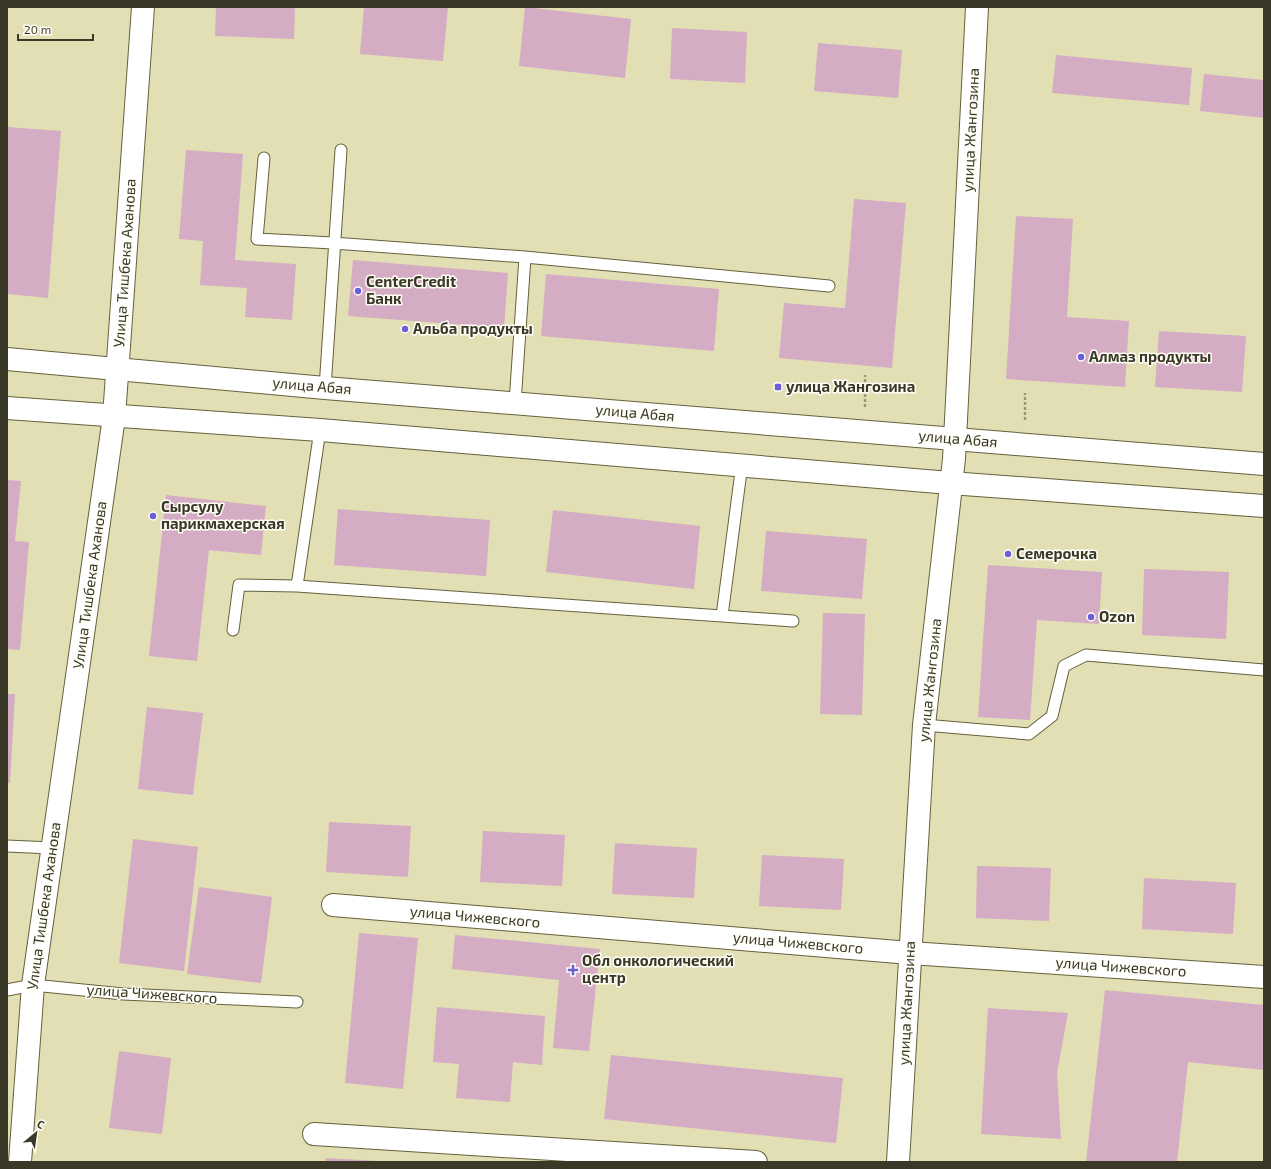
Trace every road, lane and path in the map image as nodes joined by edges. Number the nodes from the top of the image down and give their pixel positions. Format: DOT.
graph roads {
  1 [pos="144,7"];
  2 [pos="977,7"];
  3 [pos="341,150"];
  4 [pos="264,158"];
  5 [pos="333,242"];
  6 [pos="525,257"];
  7 [pos="829,286"];
  8 [pos="7,359"];
  9 [pos="118,369"];
  10 [pos="325,388"];
  11 [pos="515,403"];
  12 [pos="7,408"];
  13 [pos="114,417"];
  14 [pos="320,430"];
  15 [pos="955,439"];
  16 [pos="742,464"];
  17 [pos="1264,464"];
  18 [pos="950,483"];
  19 [pos="1264,506"];
  20 [pos="297,586"];
  21 [pos="722,616"];
  22 [pos="793,621"];
  23 [pos="233,630"];
  24 [pos="1264,670"];
  25 [pos="924,725"];
  26 [pos="7,846"];
  27 [pos="52,848"];
  28 [pos="333,905"];
  29 [pos="910,953"];
  30 [pos="1264,977"];
  31 [pos="33,985"];
  32 [pos="7,990"];
  33 [pos="297,1002"];
  34 [pos="314,1134"];
  35 [pos="20,1162"];
  36 [pos="756,1162"];
  37 [pos="898,1162"];
  1 -- 9 [label="street, Улица Тишбека Аханова"];
  2 -- 15 [label="street, улица Жангозина"];
  3 -- 5 [label="lane"];
  4 -- 5 [label="lane"];
  5 -- 6 [label="lane"];
  5 -- 10 [label="lane"];
  6 -- 7 [label="lane"];
  6 -- 11 [label="lane"];
  8 -- 9 [label="street, улица Абая"];
  9 -- 10 [label="street, улица Абая"];
  9 -- 13 [label="street, Улица Тишбека Аханова"];
  10 -- 11 [label="street, улица Абая"];
  11 -- 15 [label="street, улица Абая"];
  12 -- 13 [label="street"];
  13 -- 14 [label="street"];
  13 -- 27 [label="street, Улица Тишбека Аханова"];
  14 -- 16 [label="street"];
  14 -- 20 [label="lane"];
  15 -- 17 [label="street, улица Абая"];
  15 -- 18 [label="street, улица Жангозина"];
  16 -- 18 [label="street"];
  16 -- 21 [label="lane"];
  18 -- 19 [label="street"];
  18 -- 25 [label="street, улица Жангозина"];
  20 -- 21 [label="lane"];
  20 -- 23 [label="lane"];
  21 -- 22 [label="lane"];
  24 -- 25 [label="lane"];
  25 -- 29 [label="street, улица Жангозина"];
  26 -- 27 [label="lane"];
  27 -- 31 [label="street, Улица Тишбека Аханова"];
  28 -- 29 [label="street, улица Чижевского"];
  29 -- 30 [label="street, улица Чижевского"];
  29 -- 37 [label="street, улица Жангозина"];
  31 -- 32 [label="lane, улица Чижевского"];
  31 -- 33 [label="lane, улица Чижевского"];
  31 -- 35 [label="street, Улица Тишбека Аханова"];
  34 -- 36 [label="street"];
}
